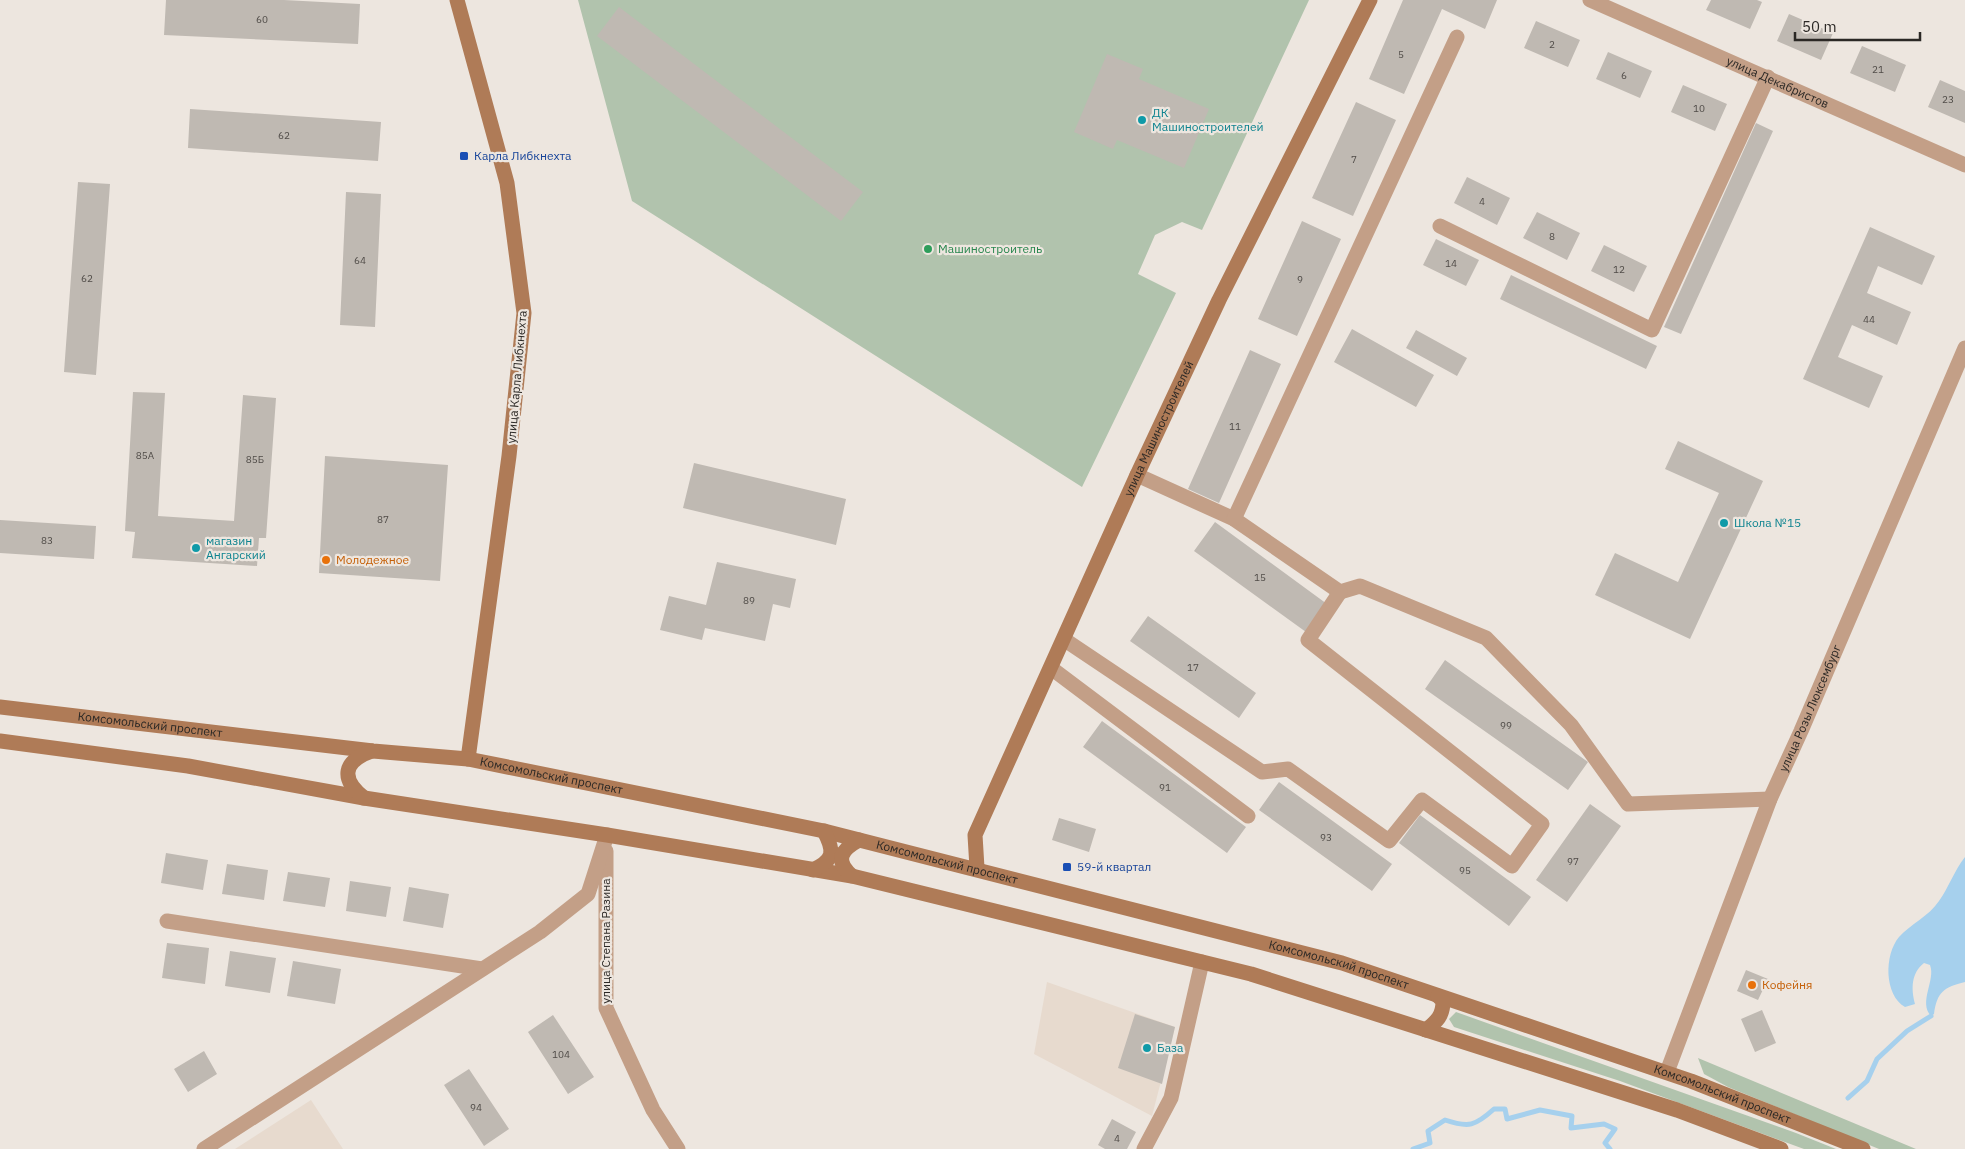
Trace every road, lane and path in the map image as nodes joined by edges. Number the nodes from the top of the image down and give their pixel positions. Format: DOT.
graph roads {
  1 [pos="457,0"];
  2 [pos="1370,0"];
  3 [pos="1597,1"];
  4 [pos="1457,37"];
  5 [pos="1768,77"];
  6 [pos="1965,165"];
  7 [pos="1440,226"];
  8 [pos="1965,348"];
  9 [pos="1137,475"];
  10 [pos="1234,519"];
  11 [pos="1340,592"];
  12 [pos="1064,640"];
  13 [pos="1051,668"];
  14 [pos="0,707"];
  15 [pos="0,741"];
  16 [pos="373,751"];
  17 [pos="468,759"];
  18 [pos="364,798"];
  19 [pos="1770,798"];
  20 [pos="1248,816"];
  21 [pos="824,831"];
  22 [pos="607,835"];
  23 [pos="859,840"];
  24 [pos="977,868"];
  25 [pos="813,870"];
  26 [pos="852,876"];
  27 [pos="167,921"];
  28 [pos="1202,962"];
  29 [pos="482,969"];
  30 [pos="1438,996"];
  31 [pos="1426,1030"];
  32 [pos="1667,1072"];
  33 [pos="204,1149"];
  34 [pos="678,1149"];
  35 [pos="1144,1149"];
  36 [pos="1781,1149"];
  37 [pos="1862,1149"];
  1 -- 17 [label="main road, улица Карла Либкнехта"];
  2 -- 9 [label="main road, улица Машиностроителей"];
  3 -- 5 [label="street, улица Декабристов"];
  4 -- 10 [label="street"];
  5 -- 6 [label="street, улица Декабристов"];
  5 -- 7 [label="street"];
  8 -- 19 [label="street, улица Розы Люксембург"];
  9 -- 10 [label="street"];
  9 -- 12 [label="main road, улица Машиностроителей"];
  10 -- 11 [label="street"];
  11 -- 12 [label="street"];
  11 -- 19 [label="street"];
  12 -- 13 [label="main road, улица Машиностроителей"];
  13 -- 20 [label="street"];
  13 -- 24 [label="main road, улица Машиностроителей"];
  14 -- 16 [label="main road, Комсомольский проспект"];
  15 -- 18 [label="main road"];
  16 -- 17 [label="main road, Комсомольский проспект"];
  16 -- 18 [label="main road"];
  17 -- 21 [label="main road, Комсомольский проспект"];
  18 -- 22 [label="main road"];
  19 -- 32 [label="street, улица Розы Люксембург"];
  21 -- 23 [label="main road, Комсомольский проспект"];
  21 -- 25 [label="main road"];
  22 -- 25 [label="main road"];
  22 -- 29 [label="street"];
  22 -- 34 [label="street, улица Степана Разина"];
  23 -- 24 [label="main road, Комсомольский проспект"];
  23 -- 26 [label="main road"];
  24 -- 30 [label="main road, Комсомольский проспект"];
  25 -- 26 [label="main road"];
  26 -- 28 [label="main road"];
  27 -- 29 [label="street"];
  28 -- 31 [label="main road"];
  28 -- 35 [label="street"];
  29 -- 33 [label="street"];
  30 -- 31 [label="main road"];
  30 -- 32 [label="main road, Комсомольский проспект"];
  31 -- 36 [label="main road"];
  32 -- 37 [label="main road, Комсомольский проспект"];
}
